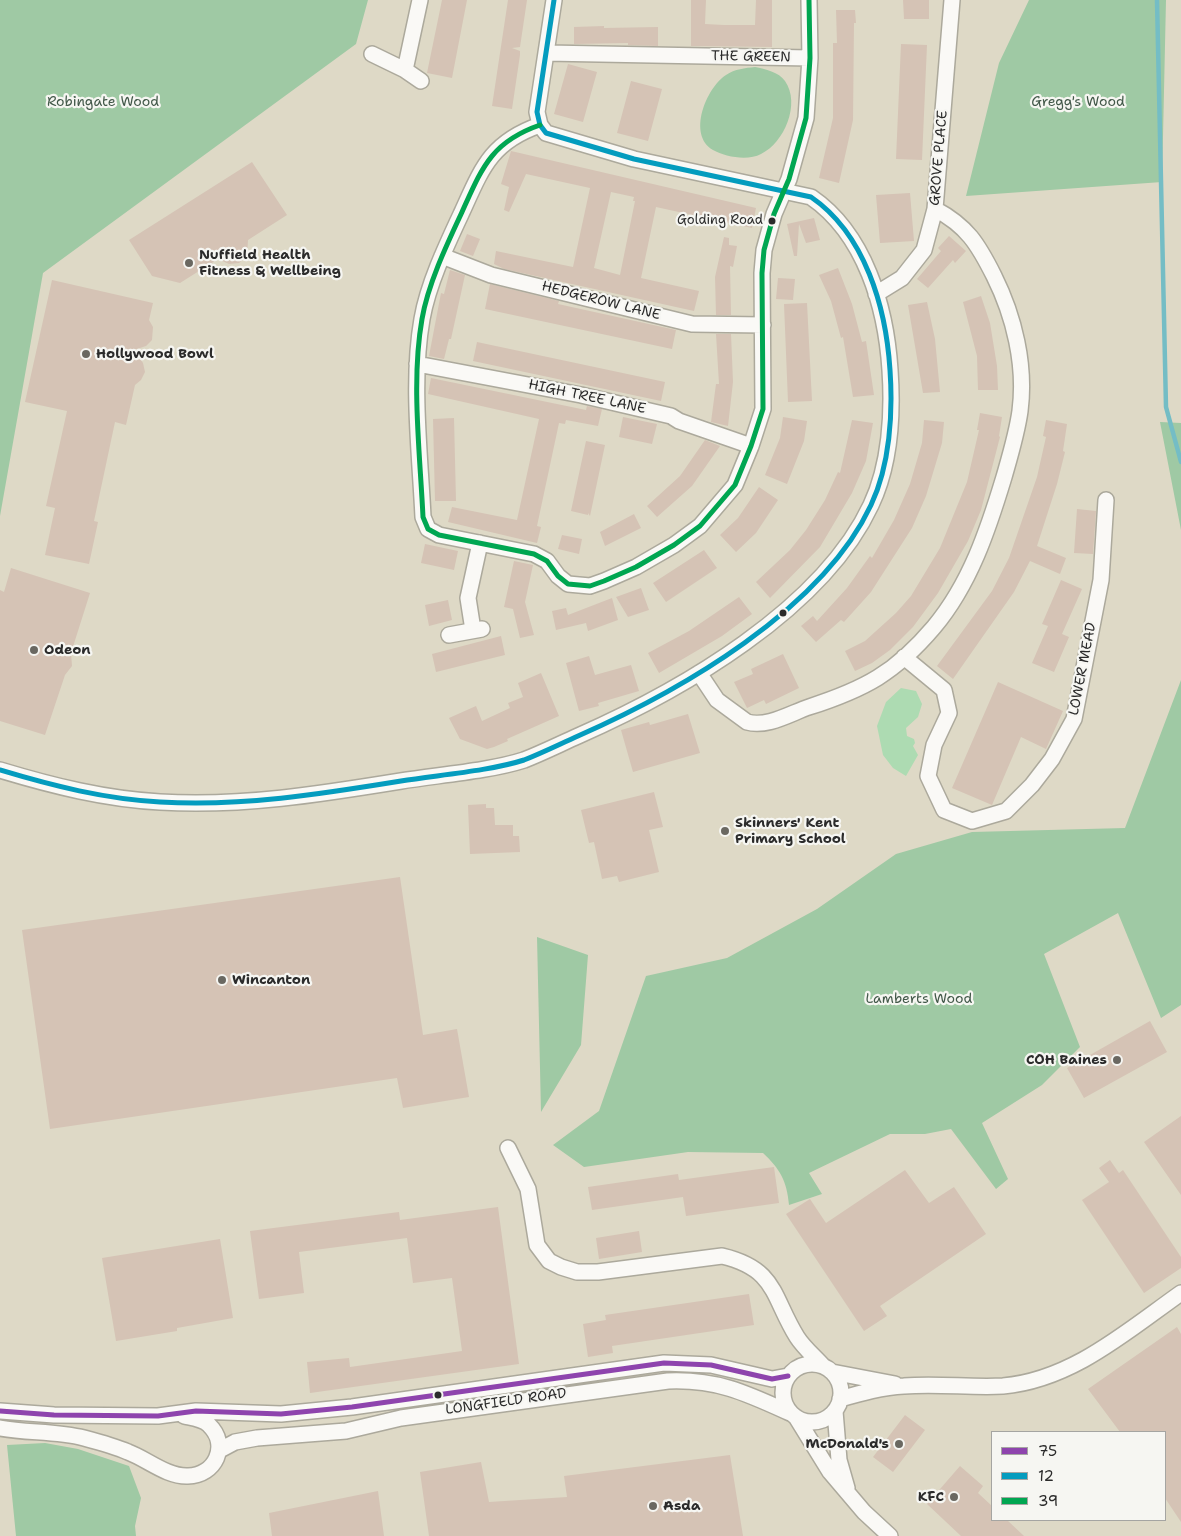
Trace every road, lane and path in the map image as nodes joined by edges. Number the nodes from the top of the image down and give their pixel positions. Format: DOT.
graph roads {
  1 [pos="420,0"];
  2 [pos="554,0"];
  3 [pos="809,0"];
  4 [pos="952,0"];
  5 [pos="547,53"];
  6 [pos="372,54"];
  7 [pos="810,58"];
  8 [pos="405,70"];
  9 [pos="421,81"];
  10 [pos="540,125"];
  11 [pos="782,192"];
  12 [pos="935,210"];
  13 [pos="442,256"];
  14 [pos="876,294"];
  15 [pos="763,325"];
  16 [pos="417,364"];
  17 [pos="752,446"];
  18 [pos="1106,500"];
  19 [pos="480,543"];
  20 [pos="449,635"];
  21 [pos="904,657"];
  22 [pos="699,673"];
  23 [pos="0,770"];
  24 [pos="508,1148"];
  25 [pos="1181,1293"];
  26 [pos="798,1338"];
  27 [pos="828,1369"];
  28 [pos="791,1373"];
  29 [pos="904,1386"];
  30 [pos="838,1405"];
  31 [pos="0,1411"];
  32 [pos="178,1415"];
  33 [pos="793,1415"];
  34 [pos="0,1428"];
  35 [pos="220,1450"];
  36 [pos="847,1490"];
  37 [pos="890,1536"];
  1 -- 8 [label="street"];
  2 -- 5 [label="street"];
  3 -- 7 [label="street"];
  4 -- 12 [label="street, GROVE PLACE"];
  5 -- 7 [label="street, THE GREEN"];
  5 -- 10 [label="street"];
  6 -- 8 [label="street"];
  7 -- 11 [label="street, THE GREEN"];
  8 -- 9 [label="street"];
  10 -- 11 [label="street"];
  10 -- 13 [label="street"];
  11 -- 14 [label="street"];
  11 -- 15 [label="street"];
  12 -- 14 [label="street, GROVE PLACE"];
  12 -- 21 [label="street"];
  13 -- 15 [label="street, HEDGEROW LANE"];
  13 -- 16 [label="street"];
  14 -- 22 [label="street"];
  15 -- 17 [label="street"];
  16 -- 17 [label="street, HIGH TREE LANE"];
  16 -- 19 [label="street"];
  17 -- 19 [label="street"];
  18 -- 21 [label="street, LOWER MEAD"];
  19 -- 20 [label="street"];
  21 -- 22 [label="street"];
  22 -- 23 [label="street"];
  24 -- 26 [label="street"];
  25 -- 29 [label="street"];
  26 -- 27 [label="street"];
  26 -- 28 [label="street"];
  27 -- 28 [label="street"];
  27 -- 29 [label="street"];
  27 -- 30 [label="street"];
  28 -- 32 [label="street, LONGFIELD ROAD"];
  28 -- 33 [label="street"];
  29 -- 30 [label="street"];
  30 -- 33 [label="street"];
  30 -- 36 [label="street"];
  31 -- 32 [label="street, LONGFIELD ROAD"];
  32 -- 35 [label="street, LONGFIELD ROAD"];
  33 -- 35 [label="street, LONGFIELD ROAD"];
  33 -- 36 [label="street"];
  34 -- 35 [label="street"];
  36 -- 37 [label="street"];
}
